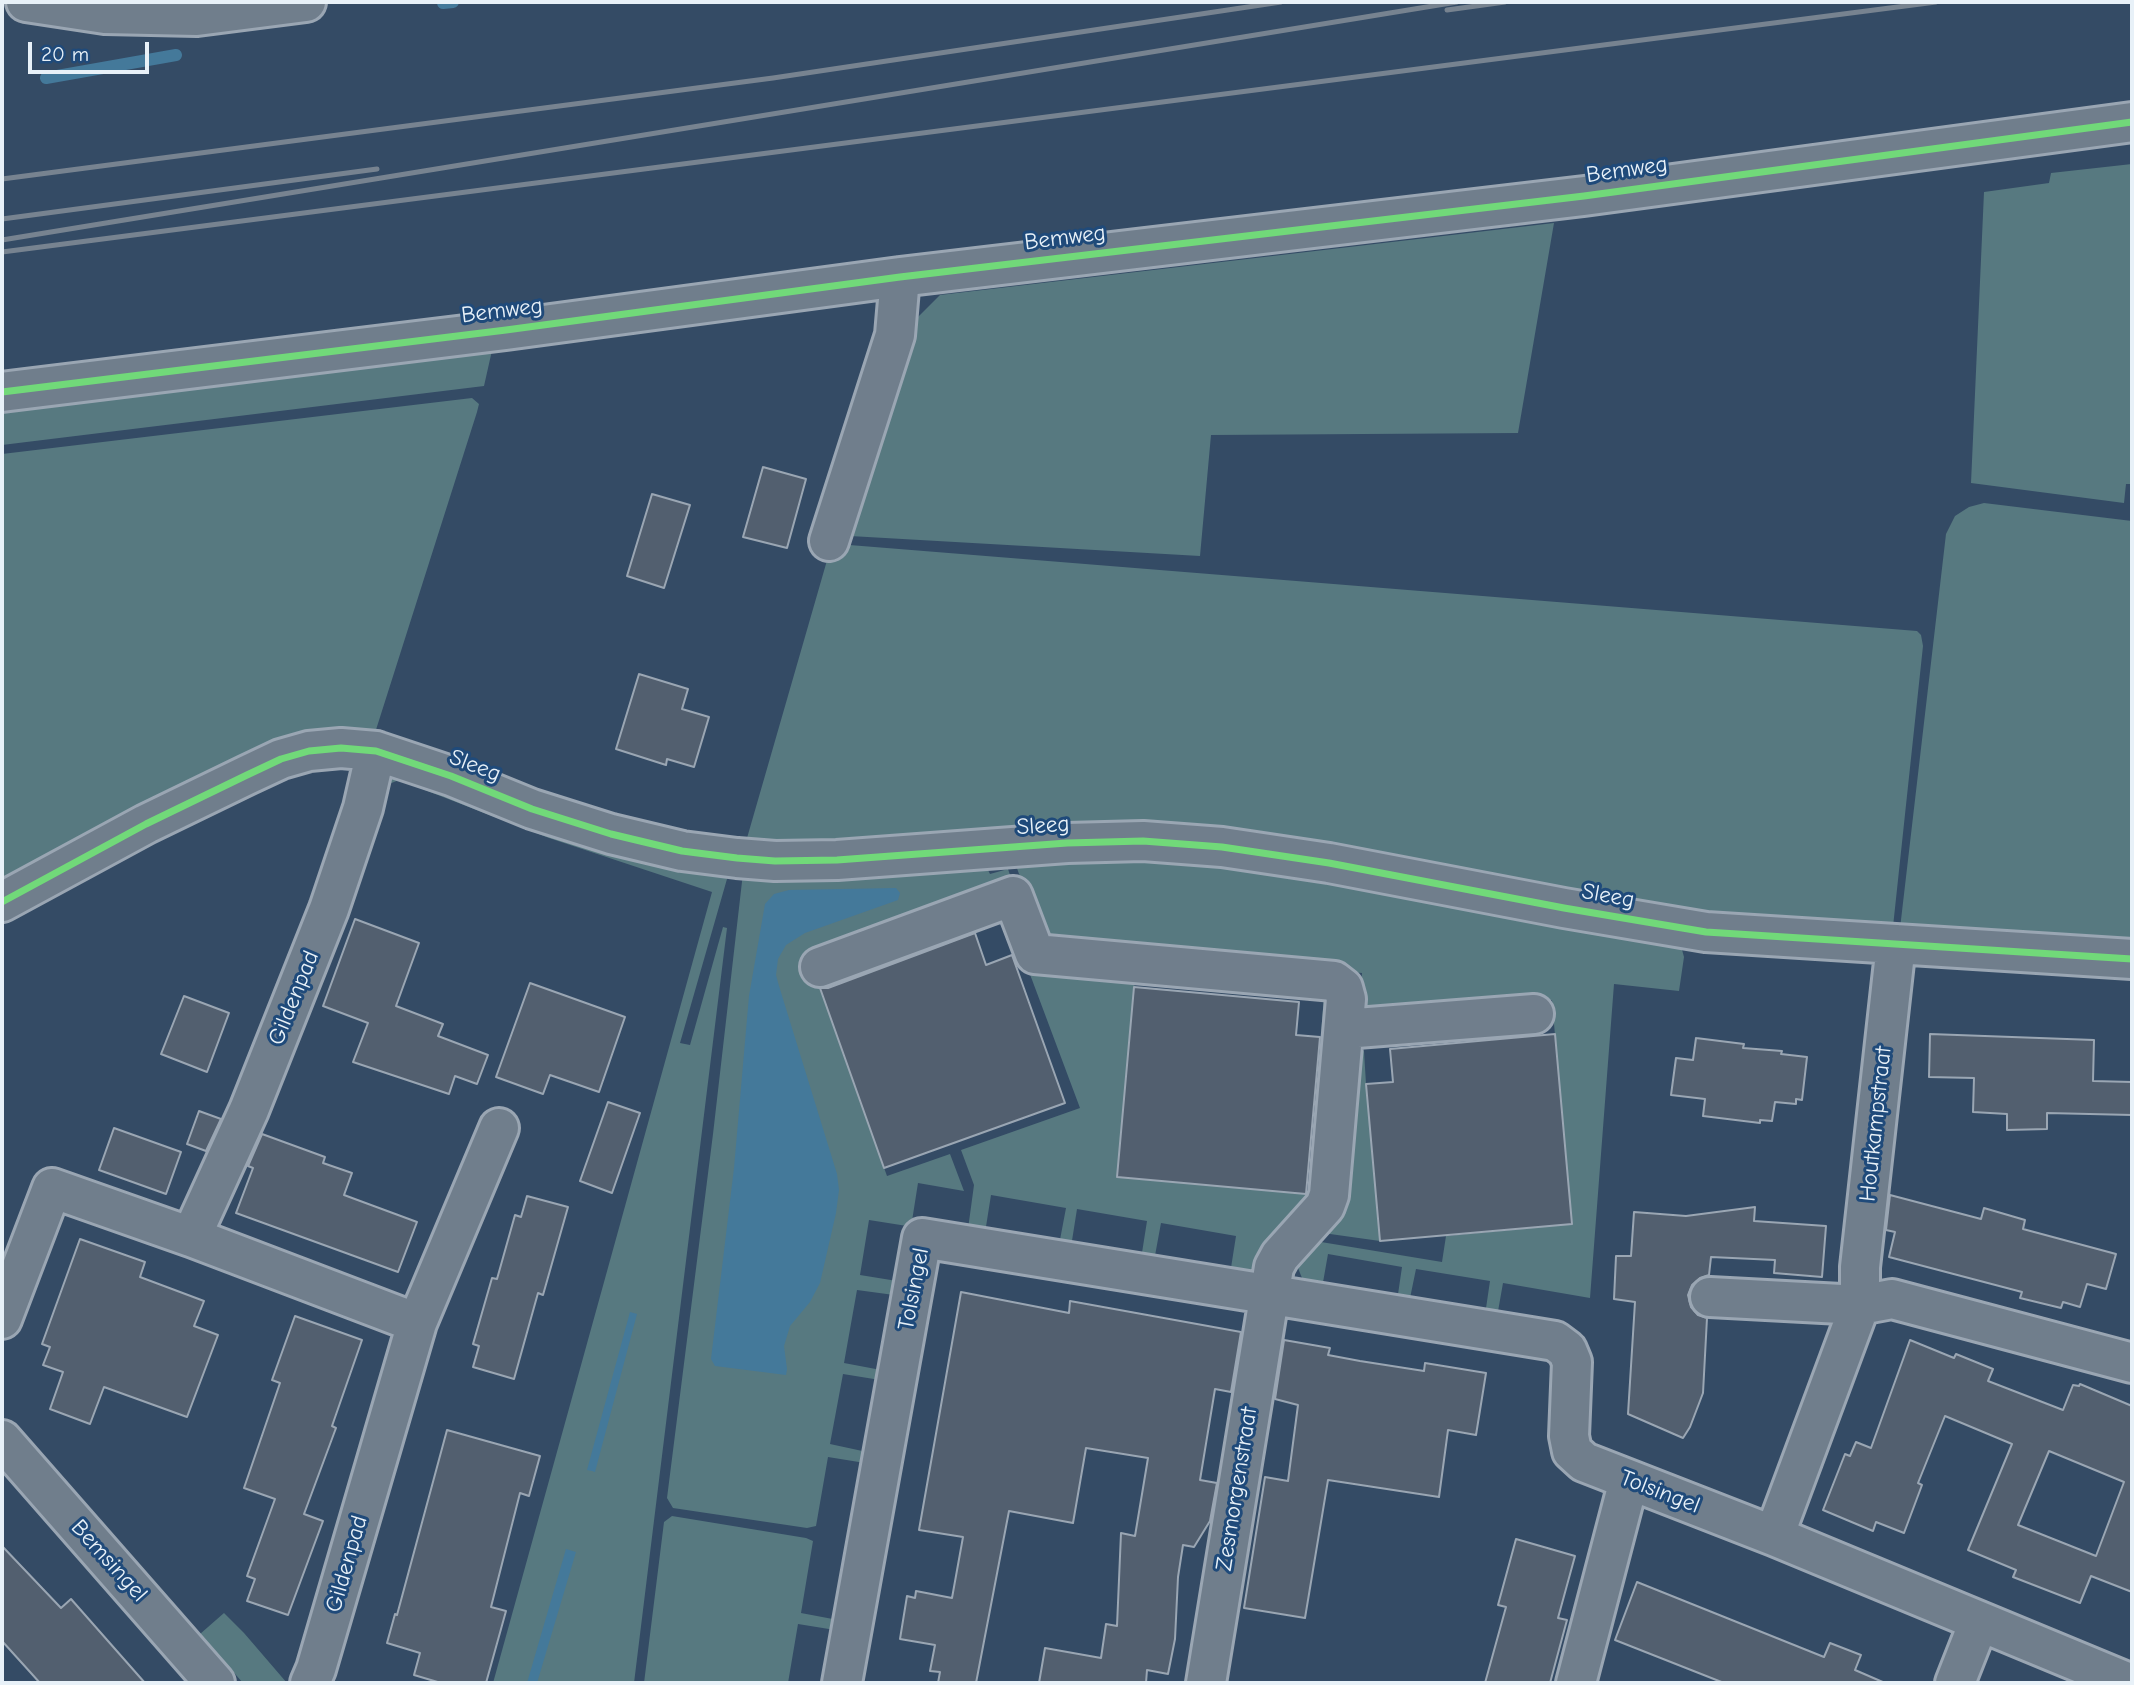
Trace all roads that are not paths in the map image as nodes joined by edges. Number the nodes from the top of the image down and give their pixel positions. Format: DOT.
graph roads {
  1 [pos="26,2"];
  2 [pos="306,2"];
  3 [pos="2132,122"];
  4 [pos="900,277"];
  5 [pos="2,392"];
  6 [pos="829,541"];
  7 [pos="376,751"];
  8 [pos="2,902"];
  9 [pos="1896,944"];
  10 [pos="2132,959"];
  11 [pos="820,967"];
  12 [pos="1534,1014"];
  13 [pos="1344,1029"];
  14 [pos="499,1128"];
  15 [pos="191,1237"];
  16 [pos="1268,1294"];
  17 [pos="1710,1297"];
  18 [pos="1860,1306"];
  19 [pos="2,1318"];
  20 [pos="417,1323"];
  21 [pos="2132,1363"];
  22 [pos="2,1440"];
  23 [pos="1629,1480"];
  24 [pos="1774,1536"];
  25 [pos="1979,1622"];
  26 [pos="215,1683"];
  27 [pos="310,1683"];
  28 [pos="842,1683"];
  29 [pos="1206,1683"];
  30 [pos="1576,1683"];
  31 [pos="1955,1683"];
  32 [pos="2129,1683"];
  1 -- 2 [label="street"];
  3 -- 4 [label="street, Bemweg"];
  4 -- 5 [label="street, Bemweg"];
  4 -- 6 [label="street"];
  7 -- 8 [label="street, Sleeg"];
  7 -- 9 [label="street, Sleeg"];
  7 -- 15 [label="street, Gildenpad"];
  9 -- 10 [label="street, Sleeg"];
  9 -- 18 [label="street, Houtkampstraat"];
  11 -- 13 [label="street"];
  12 -- 13 [label="street"];
  13 -- 16 [label="street"];
  14 -- 20 [label="street, Gildenpad"];
  15 -- 19 [label="street"];
  15 -- 20 [label="street"];
  16 -- 23 [label="street, Tolsingel"];
  16 -- 28 [label="street, Tolsingel"];
  16 -- 29 [label="street, Zesmorgenstraat"];
  17 -- 18 [label="street"];
  18 -- 21 [label="street"];
  18 -- 24 [label="street, Houtkampstraat"];
  20 -- 27 [label="street, Gildenpad"];
  22 -- 26 [label="street, Bemsingel"];
  23 -- 24 [label="street, Tolsingel"];
  23 -- 30 [label="street"];
  24 -- 25 [label="street, Tolsingel"];
  25 -- 31 [label="street"];
  25 -- 32 [label="street, Tolsingel"];
}
